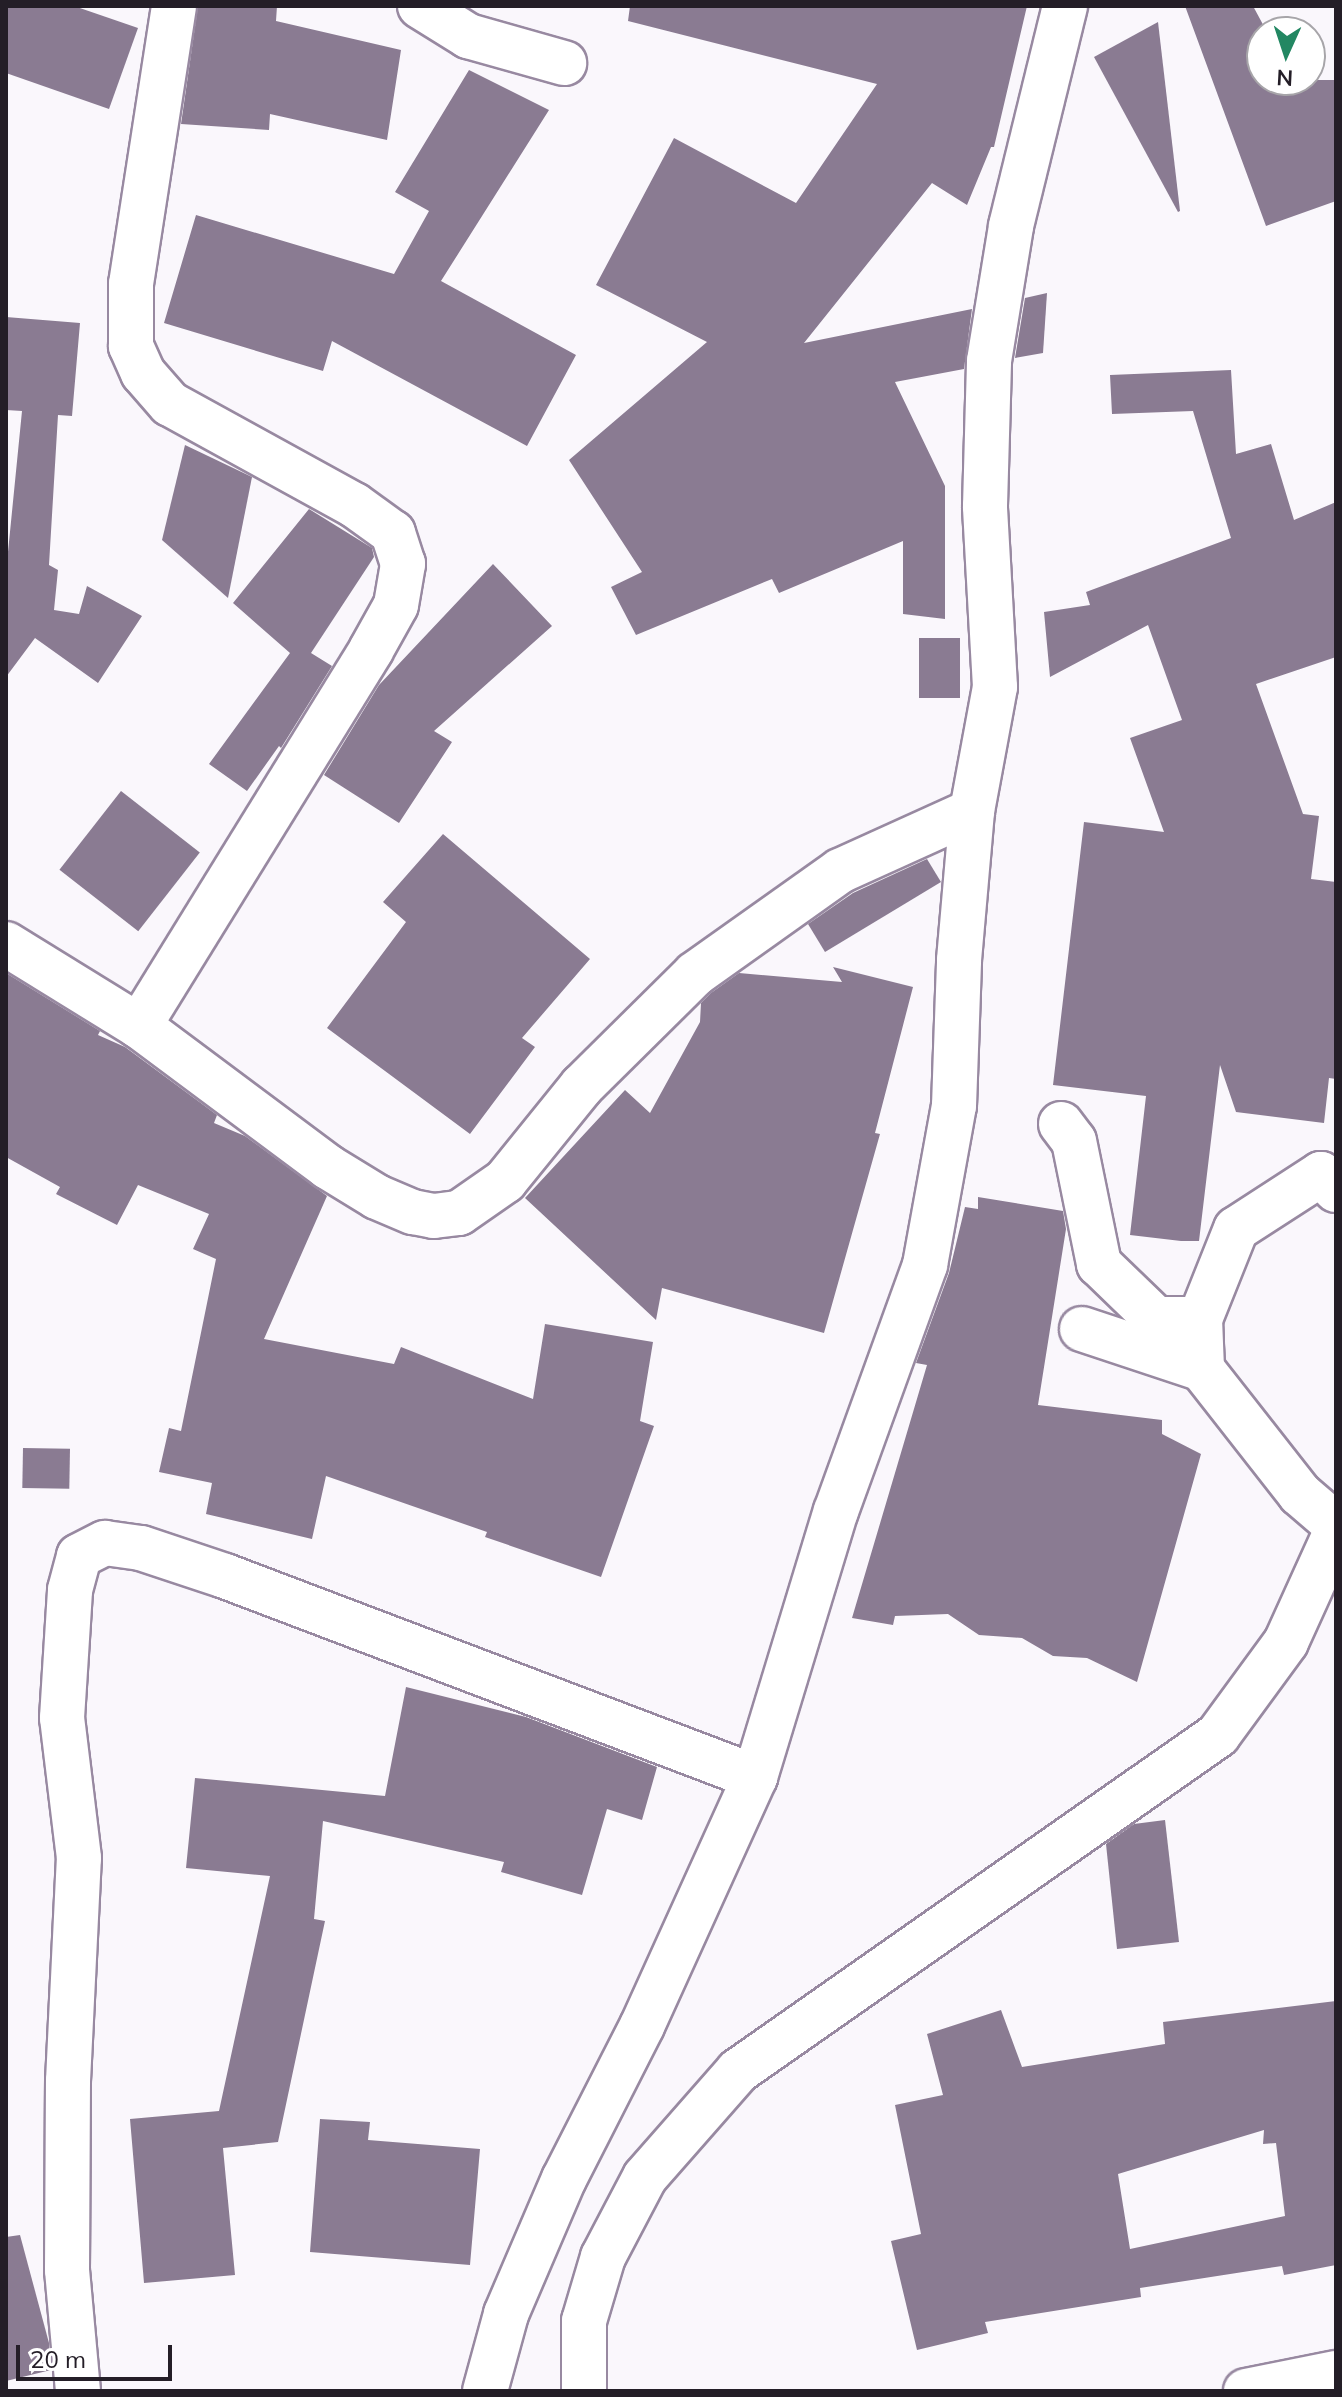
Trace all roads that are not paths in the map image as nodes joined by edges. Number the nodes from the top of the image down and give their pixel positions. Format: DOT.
graph roads {
  1 [pos="174,6"];
  2 [pos="420,6"];
  3 [pos="1065,6"];
  4 [pos="564,63"];
  5 [pos="972,811"];
  6 [pos="6,944"];
  7 [pos="139,1026"];
  8 [pos="1061,1124"];
  9 [pos="1336,1190"];
  10 [pos="1200,1319"];
  11 [pos="1082,1329"];
  12 [pos="1202,1369"];
  13 [pos="1336,1525"];
  14 [pos="1336,1532"];
  15 [pos="755,1777"];
  16 [pos="1336,2373"];
  17 [pos="78,2391"];
  18 [pos="485,2391"];
  19 [pos="584,2391"];
  20 [pos="1246,2391"];
  1 -- 7 [label="street"];
  2 -- 4 [label="street"];
  3 -- 5 [label="street"];
  5 -- 7 [label="street"];
  5 -- 15 [label="street"];
  6 -- 7 [label="street"];
  8 -- 10 [label="street"];
  9 -- 10 [label="street"];
  10 -- 12 [label="street"];
  11 -- 12 [label="street"];
  12 -- 13 [label="street"];
  14 -- 19 [label="street"];
  15 -- 17 [label="street"];
  15 -- 18 [label="street"];
  16 -- 20 [label="street"];
}
